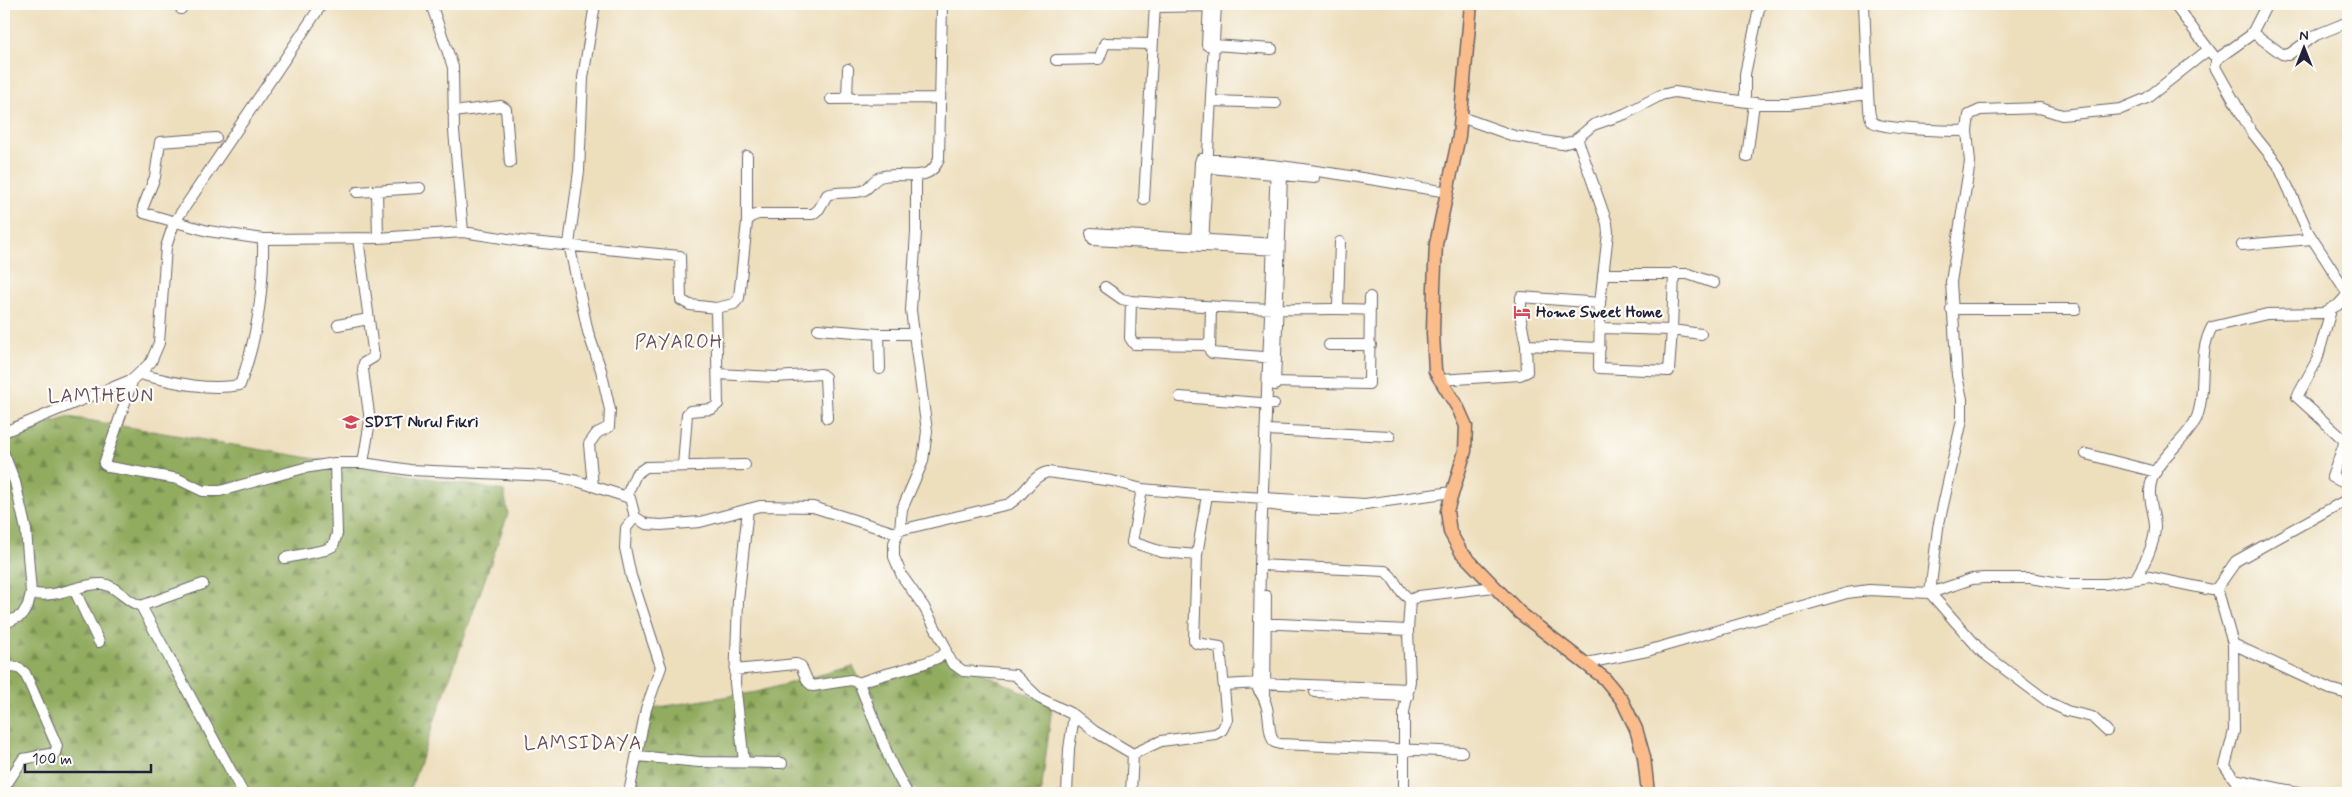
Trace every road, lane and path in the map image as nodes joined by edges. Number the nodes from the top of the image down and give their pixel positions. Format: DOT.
graph roads {
  1 [pos="322,4"];
  2 [pos="431,4"];
  3 [pos="594,4"];
  4 [pos="942,4"];
  5 [pos="1471,4"];
  6 [pos="1760,4"];
  7 [pos="1864,4"];
  8 [pos="2174,4"];
  9 [pos="2267,4"];
  10 [pos="1155,5"];
  11 [pos="1212,5"];
  12 [pos="2348,22"];
  13 [pos="2252,32"];
  14 [pos="1152,44"];
  15 [pos="1214,45"];
  16 [pos="1272,49"];
  17 [pos="2208,50"];
  18 [pos="2217,59"];
  19 [pos="1056,60"];
  20 [pos="848,69"];
  21 [pos="1868,94"];
  22 [pos="939,98"];
  23 [pos="831,99"];
  24 [pos="847,99"];
  25 [pos="1211,100"];
  26 [pos="1749,102"];
  27 [pos="1276,103"];
  28 [pos="452,112"];
  29 [pos="1461,117"];
  30 [pos="1967,131"];
  31 [pos="216,138"];
  32 [pos="1577,138"];
  33 [pos="747,156"];
  34 [pos="1747,157"];
  35 [pos="510,163"];
  36 [pos="1204,163"];
  37 [pos="1279,170"];
  38 [pos="916,176"];
  39 [pos="420,188"];
  40 [pos="377,190"];
  41 [pos="357,192"];
  42 [pos="1447,195"];
  43 [pos="1144,200"];
  44 [pos="174,222"];
  45 [pos="747,222"];
  46 [pos="462,232"];
  47 [pos="358,238"];
  48 [pos="378,238"];
  49 [pos="263,239"];
  50 [pos="2312,239"];
  51 [pos="1200,242"];
  52 [pos="1340,242"];
  53 [pos="569,244"];
  54 [pos="2242,245"];
  55 [pos="1277,247"];
  56 [pos="1674,273"];
  57 [pos="1603,274"];
  58 [pos="1714,283"];
  59 [pos="1104,287"];
  60 [pos="2348,294"];
  61 [pos="1370,297"];
  62 [pos="1132,302"];
  63 [pos="1600,303"];
  64 [pos="1211,307"];
  65 [pos="716,308"];
  66 [pos="1338,308"];
  67 [pos="1275,309"];
  68 [pos="1951,309"];
  69 [pos="2076,309"];
  70 [pos="1370,310"];
  71 [pos="2331,310"];
  72 [pos="368,319"];
  73 [pos="338,325"];
  74 [pos="1601,328"];
  75 [pos="818,329"];
  76 [pos="1672,330"];
  77 [pos="879,334"];
  78 [pos="914,334"];
  79 [pos="1701,334"];
  80 [pos="1210,345"];
  81 [pos="1329,345"];
  82 [pos="1371,345"];
  83 [pos="1526,346"];
  84 [pos="1600,348"];
  85 [pos="1273,358"];
  86 [pos="880,369"];
  87 [pos="718,374"];
  88 [pos="136,376"];
  89 [pos="1439,380"];
  90 [pos="1272,382"];
  91 [pos="1180,398"];
  92 [pos="1271,404"];
  93 [pos="827,418"];
  94 [pos="1270,429"];
  95 [pos="4,432"];
  96 [pos="1390,436"];
  97 [pos="4,454"];
  98 [pos="2086,454"];
  99 [pos="335,463"];
  100 [pos="363,463"];
  101 [pos="745,465"];
  102 [pos="683,466"];
  103 [pos="2156,472"];
  104 [pos="2348,485"];
  105 [pos="593,486"];
  106 [pos="1142,489"];
  107 [pos="1452,492"];
  108 [pos="1212,495"];
  109 [pos="630,498"];
  110 [pos="2348,499"];
  111 [pos="1266,501"];
  112 [pos="748,509"];
  113 [pos="636,517"];
  114 [pos="900,529"];
  115 [pos="1197,555"];
  116 [pos="285,558"];
  117 [pos="1263,565"];
  118 [pos="2136,578"];
  119 [pos="204,584"];
  120 [pos="1494,587"];
  121 [pos="2216,588"];
  122 [pos="74,589"];
  123 [pos="31,593"];
  124 [pos="1930,594"];
  125 [pos="1411,600"];
  126 [pos="141,606"];
  127 [pos="1263,623"];
  128 [pos="4,624"];
  129 [pos="1408,630"];
  130 [pos="99,642"];
  131 [pos="2233,644"];
  132 [pos="946,652"];
  133 [pos="1587,663"];
  134 [pos="4,666"];
  135 [pos="735,670"];
  136 [pos="859,683"];
  137 [pos="1224,685"];
  138 [pos="1263,689"];
  139 [pos="1408,693"];
  140 [pos="2348,694"];
  141 [pos="1074,715"];
  142 [pos="2107,731"];
  143 [pos="1403,749"];
  144 [pos="1462,752"];
  145 [pos="1133,754"];
  146 [pos="638,756"];
  147 [pos="744,762"];
  148 [pos="782,762"];
  149 [pos="2238,780"];
  150 [pos="4,788"];
  151 [pos="243,793"];
  152 [pos="629,793"];
  153 [pos="907,793"];
  154 [pos="1067,793"];
  155 [pos="1131,793"];
  156 [pos="1404,793"];
  157 [pos="1648,793"];
  158 [pos="2236,793"];
  159 [pos="2302,793"];
  1 -- 44 [label="street"];
  2 -- 28 [label="street"];
  3 -- 53 [label="street"];
  4 -- 22 [label="street"];
  5 -- 29 [label="main road"];
  6 -- 26 [label="street"];
  7 -- 21 [label="street"];
  8 -- 17 [label="street"];
  9 -- 13 [label="street"];
  10 -- 11 [label="street"];
  10 -- 14 [label="street"];
  11 -- 15 [label="street"];
  11 -- 36 [label="street"];
  12 -- 13 [label="street"];
  13 -- 18 [label="street"];
  14 -- 19 [label="street"];
  14 -- 43 [label="street"];
  15 -- 16 [label="street"];
  15 -- 25 [label="street"];
  17 -- 18 [label="street"];
  17 -- 30 [label="street"];
  18 -- 50 [label="street"];
  20 -- 24 [label="street"];
  21 -- 26 [label="street"];
  21 -- 30 [label="street"];
  22 -- 24 [label="street"];
  22 -- 38 [label="street"];
  23 -- 24 [label="street"];
  25 -- 27 [label="street"];
  25 -- 36 [label="street"];
  26 -- 32 [label="street"];
  26 -- 34 [label="street"];
  28 -- 35 [label="street"];
  28 -- 46 [label="street"];
  29 -- 32 [label="street"];
  29 -- 42 [label="main road"];
  30 -- 68 [label="street"];
  31 -- 44 [label="street"];
  32 -- 57 [label="street"];
  33 -- 45 [label="street"];
  36 -- 37 [label="street"];
  36 -- 51 [label="street"];
  37 -- 42 [label="street"];
  37 -- 55 [label="street"];
  38 -- 45 [label="street"];
  38 -- 78 [label="street"];
  39 -- 40 [label="street"];
  40 -- 41 [label="street"];
  40 -- 48 [label="street"];
  42 -- 89 [label="main road"];
  44 -- 49 [label="street"];
  44 -- 88 [label="street"];
  45 -- 65 [label="street"];
  46 -- 48 [label="street"];
  46 -- 53 [label="street"];
  47 -- 48 [label="street"];
  47 -- 49 [label="street"];
  47 -- 72 [label="street"];
  49 -- 88 [label="street"];
  50 -- 54 [label="street"];
  50 -- 60 [label="street"];
  51 -- 51 [label="street"];
  51 -- 55 [label="street"];
  52 -- 66 [label="street"];
  53 -- 65 [label="street"];
  53 -- 105 [label="street"];
  55 -- 67 [label="street"];
  56 -- 57 [label="street"];
  56 -- 58 [label="street"];
  56 -- 76 [label="street"];
  57 -- 63 [label="street"];
  59 -- 62 [label="street"];
  60 -- 71 [label="street"];
  61 -- 70 [label="street"];
  62 -- 64 [label="street"];
  62 -- 80 [label="street"];
  63 -- 74 [label="street"];
  63 -- 83 [label="street"];
  64 -- 67 [label="street"];
  64 -- 80 [label="street"];
  65 -- 87 [label="street"];
  66 -- 67 [label="street"];
  66 -- 70 [label="street"];
  67 -- 85 [label="street"];
  68 -- 69 [label="street"];
  68 -- 124 [label="street"];
  70 -- 82 [label="street"];
  71 -- 103 [label="street"];
  71 -- 104 [label="street"];
  72 -- 73 [label="street"];
  72 -- 100 [label="street"];
  74 -- 76 [label="street"];
  74 -- 84 [label="street"];
  75 -- 77 [label="street"];
  76 -- 79 [label="street"];
  76 -- 84 [label="street"];
  77 -- 78 [label="street"];
  77 -- 86 [label="street"];
  78 -- 114 [label="street"];
  80 -- 85 [label="street"];
  81 -- 82 [label="street"];
  82 -- 90 [label="street"];
  83 -- 84 [label="street"];
  83 -- 89 [label="street"];
  85 -- 90 [label="street"];
  87 -- 93 [label="street"];
  87 -- 102 [label="street"];
  88 -- 95 [label="street"];
  88 -- 99 [label="street"];
  89 -- 107 [label="main road"];
  90 -- 92 [label="street"];
  91 -- 92 [label="street"];
  92 -- 94 [label="street"];
  94 -- 96 [label="street"];
  94 -- 111 [label="street"];
  97 -- 123 [label="street"];
  98 -- 103 [label="street"];
  99 -- 100 [label="street"];
  99 -- 116 [label="street"];
  100 -- 105 [label="street"];
  101 -- 102 [label="street"];
  102 -- 109 [label="street"];
  103 -- 118 [label="street"];
  105 -- 109 [label="street"];
  106 -- 108 [label="street"];
  106 -- 114 [label="street"];
  106 -- 115 [label="street"];
  107 -- 111 [label="street"];
  107 -- 120 [label="main road"];
  108 -- 111 [label="street"];
  108 -- 115 [label="street"];
  109 -- 113 [label="street"];
  110 -- 121 [label="street"];
  111 -- 117 [label="street"];
  112 -- 113 [label="street"];
  112 -- 114 [label="street"];
  112 -- 135 [label="street"];
  113 -- 146 [label="street"];
  114 -- 132 [label="street"];
  115 -- 137 [label="street"];
  117 -- 125 [label="street"];
  117 -- 127 [label="street"];
  118 -- 121 [label="street"];
  118 -- 124 [label="street"];
  119 -- 126 [label="street"];
  120 -- 125 [label="street"];
  120 -- 133 [label="main road"];
  121 -- 131 [label="street"];
  122 -- 123 [label="street"];
  122 -- 126 [label="street"];
  122 -- 130 [label="street"];
  123 -- 128 [label="street"];
  124 -- 133 [label="street"];
  124 -- 142 [label="street"];
  125 -- 129 [label="street"];
  126 -- 151 [label="street"];
  127 -- 129 [label="street"];
  127 -- 138 [label="street"];
  129 -- 139 [label="street"];
  131 -- 140 [label="street"];
  131 -- 149 [label="street"];
  132 -- 136 [label="street"];
  132 -- 141 [label="street"];
  133 -- 157 [label="main road"];
  134 -- 150 [label="street"];
  135 -- 136 [label="street"];
  135 -- 147 [label="street"];
  136 -- 153 [label="street"];
  137 -- 138 [label="street"];
  137 -- 145 [label="street"];
  138 -- 139 [label="street"];
  138 -- 143 [label="street"];
  139 -- 143 [label="street"];
  141 -- 145 [label="street"];
  141 -- 154 [label="street"];
  143 -- 144 [label="street"];
  143 -- 156 [label="street"];
  145 -- 155 [label="street"];
  146 -- 147 [label="street"];
  146 -- 152 [label="street"];
  147 -- 148 [label="street"];
  149 -- 158 [label="street"];
  149 -- 159 [label="street"];
}
